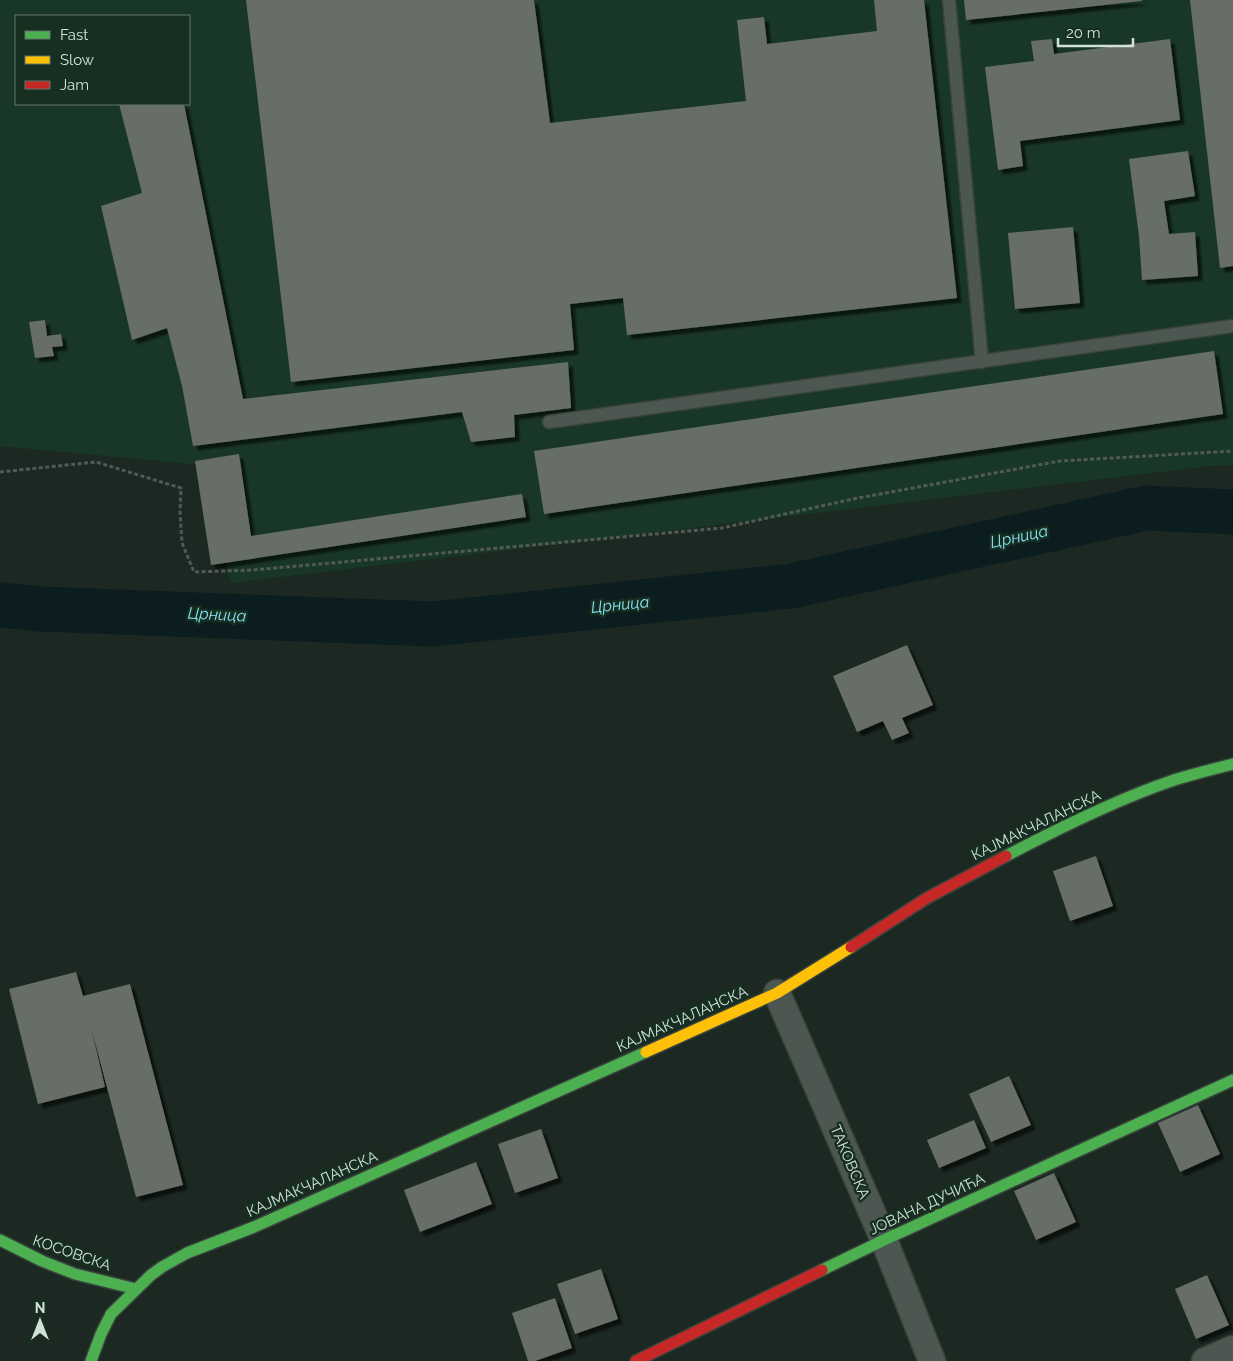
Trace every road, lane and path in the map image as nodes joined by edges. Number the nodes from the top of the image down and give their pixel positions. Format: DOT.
graph roads {
  1 [pos="949,0"];
  2 [pos="1233,326"];
  3 [pos="982,362"];
  4 [pos="549,422"];
  5 [pos="1233,451"];
  6 [pos="0,472"];
  7 [pos="1233,764"];
  8 [pos="777,992"];
  9 [pos="1233,1080"];
  10 [pos="0,1240"];
  11 [pos="884,1240"];
  12 [pos="136,1289"];
  13 [pos="1233,1349"];
  14 [pos="91,1361"];
  15 [pos="636,1361"];
  16 [pos="932,1361"];
  17 [pos="1205,1361"];
  1 -- 3 [label="lane"];
  2 -- 3 [label="lane"];
  3 -- 4 [label="lane"];
  5 -- 6 [label="path"];
  7 -- 8 [label="street, КАЈМАКЧАЛАНСКА"];
  8 -- 11 [label="street, ТАКОВСКА"];
  8 -- 12 [label="street, КАЈМАКЧАЛАНСКА"];
  9 -- 11 [label="street, ЈОВАНА ДУЧИЋА"];
  10 -- 12 [label="street, КОСОВСКА"];
  11 -- 15 [label="street, ЈОВАНА ДУЧИЋА"];
  11 -- 16 [label="street, ТАКОВСКА"];
  12 -- 14 [label="street, КАЈМАКЧАЛАНСКА"];
  13 -- 17 [label="street"];
}
